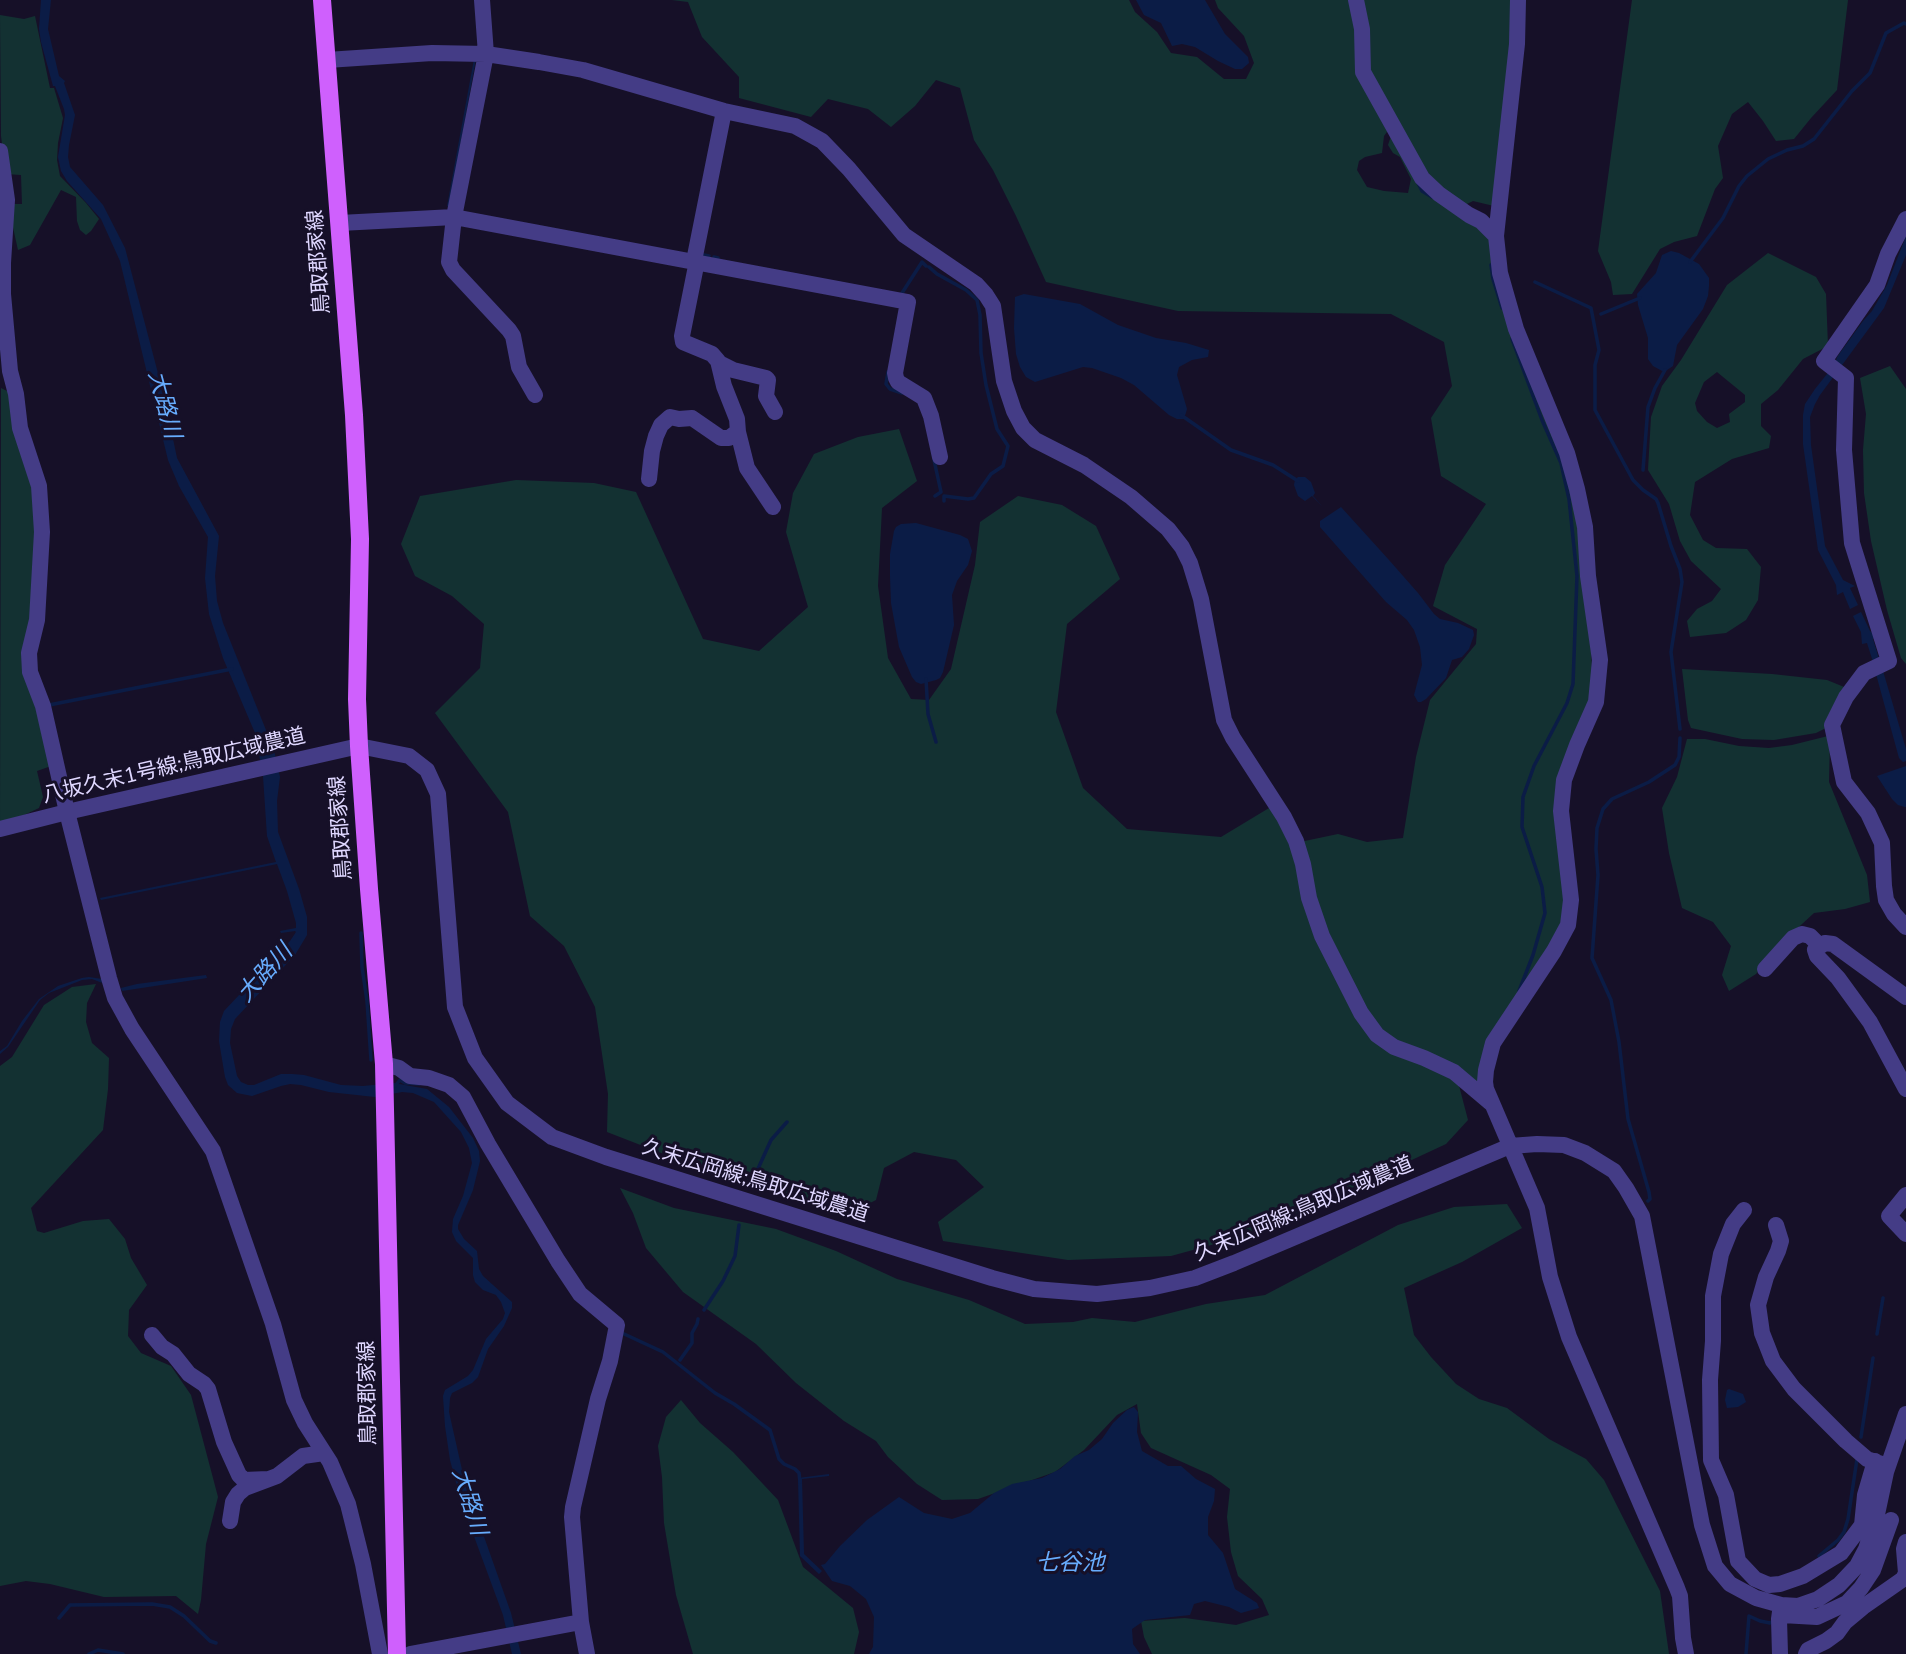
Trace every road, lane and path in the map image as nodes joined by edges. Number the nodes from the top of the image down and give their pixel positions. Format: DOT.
graph roads {
  1 [pos="322,0"];
  2 [pos="482,0"];
  3 [pos="1356,0"];
  4 [pos="1518,0"];
  5 [pos="486,54"];
  6 [pos="327,60"];
  7 [pos="724,111"];
  8 [pos="0,151"];
  9 [pos="454,217"];
  10 [pos="1906,219"];
  11 [pos="340,223"];
  12 [pos="1496,236"];
  13 [pos="696,261"];
  14 [pos="9,362"];
  15 [pos="719,363"];
  16 [pos="0,384"];
  17 [pos="535,395"];
  18 [pos="775,412"];
  19 [pos="738,431"];
  20 [pos="940,457"];
  21 [pos="649,479"];
  22 [pos="773,507"];
  23 [pos="359,746"];
  24 [pos="67,812"];
  25 [pos="0,829"];
  26 [pos="1906,927"];
  27 [pos="1820,946"];
  28 [pos="1765,969"];
  29 [pos="1906,997"];
  30 [pos="384,1072"];
  31 [pos="1906,1089"];
  32 [pos="1493,1105"];
  33 [pos="1510,1146"];
  34 [pos="1906,1195"];
  35 [pos="1744,1210"];
  36 [pos="1776,1225"];
  37 [pos="1906,1234"];
  38 [pos="152,1335"];
  39 [pos="1906,1414"];
  40 [pos="324,1453"];
  41 [pos="1886,1468"];
  42 [pos="268,1479"];
  43 [pos="230,1521"];
  44 [pos="1876,1521"];
  45 [pos="1906,1534"];
  46 [pos="1906,1542"];
  47 [pos="1780,1610"];
  48 [pos="581,1622"];
  49 [pos="380,1654"];
  50 [pos="397,1654"];
  51 [pos="410,1654"];
  52 [pos="587,1654"];
  53 [pos="1686,1654"];
  54 [pos="1780,1654"];
  55 [pos="1806,1654"];
  1 -- 6 [label="main road, 鳥取郡家線"];
  2 -- 5 [label="street"];
  3 -- 12 [label="street"];
  4 -- 12 [label="street"];
  5 -- 6 [label="street"];
  5 -- 7 [label="street"];
  5 -- 9 [label="street"];
  6 -- 11 [label="main road, 鳥取郡家線"];
  7 -- 13 [label="street"];
  7 -- 32 [label="street"];
  8 -- 14 [label="street"];
  9 -- 11 [label="street"];
  9 -- 13 [label="street"];
  9 -- 17 [label="street"];
  10 -- 26 [label="street"];
  11 -- 23 [label="main road, 鳥取郡家線"];
  12 -- 32 [label="street"];
  13 -- 15 [label="street"];
  13 -- 20 [label="street"];
  14 -- 16 [label="street"];
  14 -- 24 [label="street"];
  15 -- 18 [label="street"];
  15 -- 19 [label="street"];
  19 -- 21 [label="street"];
  19 -- 22 [label="street"];
  23 -- 24 [label="street, 八坂久末1号線;鳥取広域農道"];
  23 -- 30 [label="main road, 鳥取郡家線"];
  23 -- 33 [label="street, 久末広岡線;鳥取広域農道"];
  24 -- 25 [label="street, 八坂久末1号線;鳥取広域農道"];
  24 -- 40 [label="street"];
  27 -- 28 [label="street"];
  27 -- 29 [label="street"];
  27 -- 31 [label="street"];
  30 -- 48 [label="street"];
  30 -- 50 [label="main road, 鳥取郡家線"];
  32 -- 33 [label="street"];
  33 -- 47 [label="street, 久末広岡線;鳥取広域農道"];
  33 -- 53 [label="street"];
  34 -- 37 [label="street"];
  35 -- 44 [label="street"];
  36 -- 41 [label="street"];
  38 -- 42 [label="street"];
  39 -- 41 [label="street, 久末広岡線;鳥取広域農道"];
  40 -- 42 [label="street"];
  40 -- 49 [label="street"];
  41 -- 44 [label="street, 久末広岡線;鳥取広域農道"];
  42 -- 43 [label="street"];
  44 -- 45 [label="street"];
  44 -- 47 [label="street, 久末広岡線;鳥取広域農道"];
  46 -- 55 [label="street"];
  47 -- 54 [label="street"];
  48 -- 51 [label="street"];
  48 -- 52 [label="street"];
}
